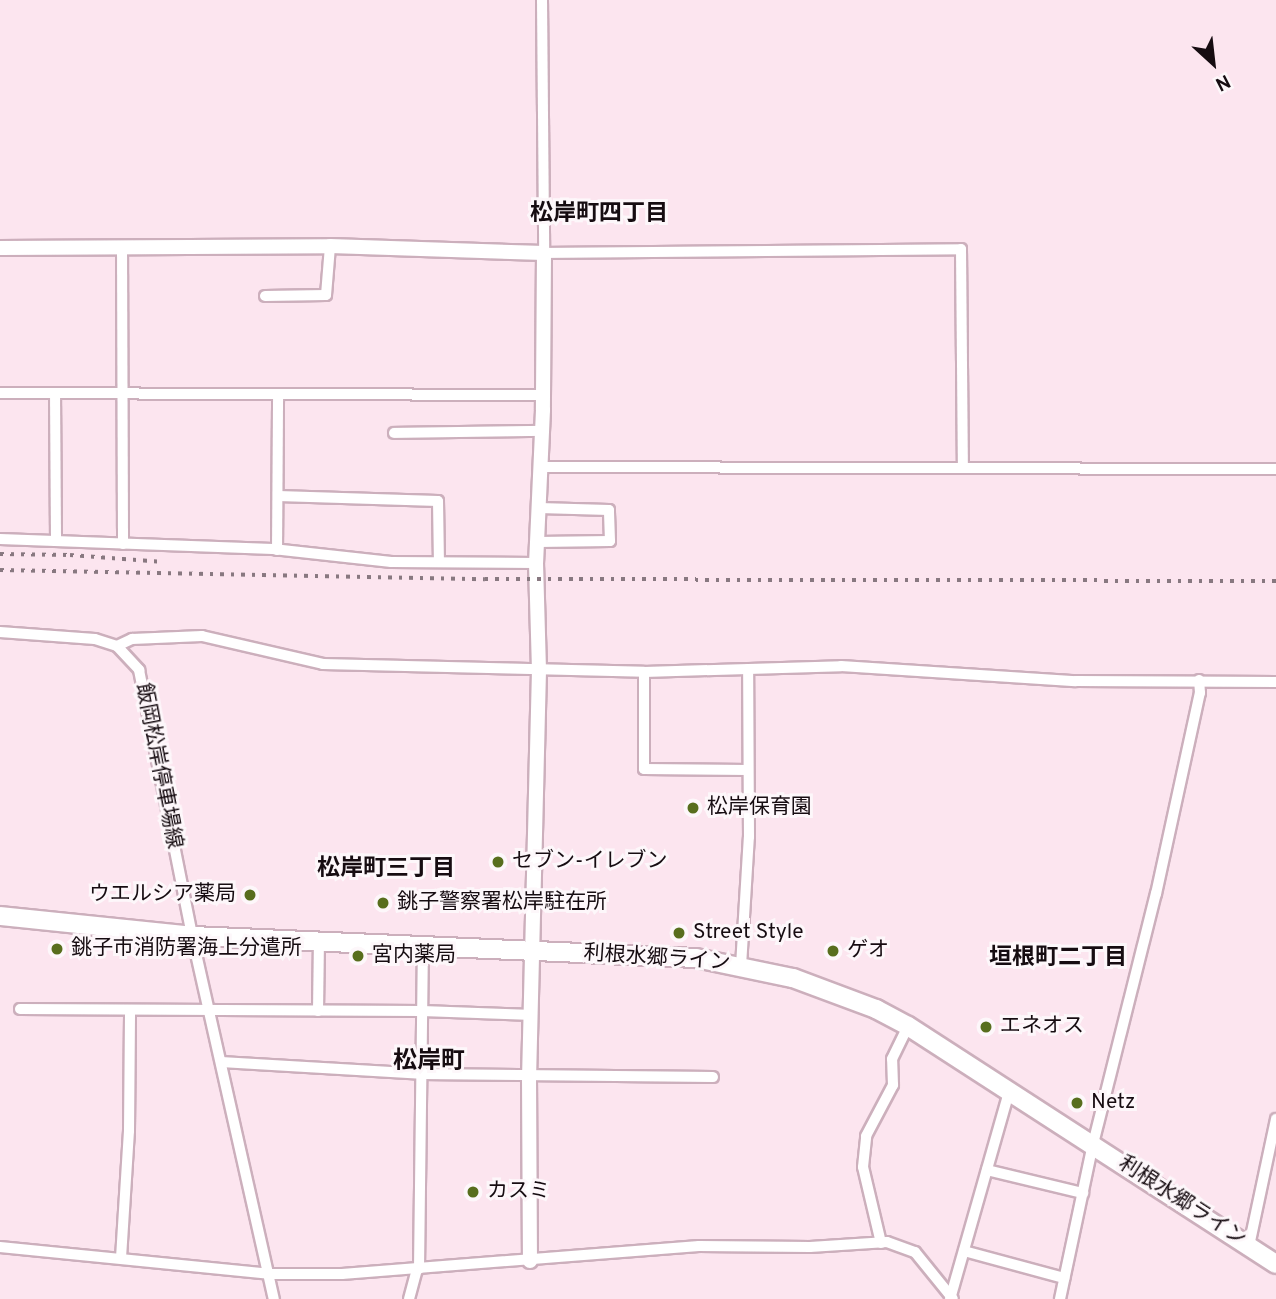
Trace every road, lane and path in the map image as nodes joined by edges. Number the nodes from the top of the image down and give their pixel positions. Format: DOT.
graph roads {
  1 [pos="542,0"];
  2 [pos="330,246"];
  3 [pos="122,247"];
  4 [pos="0,248"];
  5 [pos="544,253"];
  6 [pos="265,296"];
  7 [pos="0,393"];
  8 [pos="55,393"];
  9 [pos="122,393"];
  10 [pos="278,394"];
  11 [pos="543,395"];
  12 [pos="542,431"];
  13 [pos="394,433"];
  14 [pos="963,466"];
  15 [pos="540,467"];
  16 [pos="1276,469"];
  17 [pos="278,496"];
  18 [pos="539,508"];
  19 [pos="0,539"];
  20 [pos="56,541"];
  21 [pos="538,542"];
  22 [pos="123,544"];
  23 [pos="277,550"];
  24 [pos="439,562"];
  25 [pos="536,563"];
  26 [pos="0,632"];
  27 [pos="117,646"];
  28 [pos="748,669"];
  29 [pos="539,670"];
  30 [pos="644,672"];
  31 [pos="1199,680"];
  32 [pos="1276,682"];
  33 [pos="748,770"];
  34 [pos="0,916"];
  35 [pos="192,936"];
  36 [pos="319,942"];
  37 [pos="423,946"];
  38 [pos="534,951"];
  39 [pos="741,966"];
  40 [pos="20,1009"];
  41 [pos="208,1009"];
  42 [pos="318,1011"];
  43 [pos="422,1011"];
  44 [pos="130,1012"];
  45 [pos="531,1015"];
  46 [pos="908,1026"];
  47 [pos="221,1062"];
  48 [pos="421,1074"];
  49 [pos="529,1076"];
  50 [pos="713,1077"];
  51 [pos="1010,1088"];
  52 [pos="1276,1119"];
  53 [pos="1094,1144"];
  54 [pos="987,1170"];
  55 [pos="1083,1194"];
  56 [pos="881,1243"];
  57 [pos="1249,1246"];
  58 [pos="0,1247"];
  59 [pos="964,1251"];
  60 [pos="121,1258"];
  61 [pos="530,1261"];
  62 [pos="1276,1264"];
  63 [pos="418,1269"];
  64 [pos="269,1274"];
  65 [pos="1064,1278"];
  66 [pos="951,1298"];
  67 [pos="274,1299"];
  68 [pos="410,1299"];
  69 [pos="1060,1299"];
  1 -- 5 [label="street"];
  2 -- 3 [label="street"];
  2 -- 5 [label="street"];
  2 -- 6 [label="street"];
  3 -- 4 [label="street"];
  3 -- 9 [label="street"];
  5 -- 11 [label="street"];
  5 -- 14 [label="street"];
  7 -- 8 [label="street"];
  8 -- 9 [label="street"];
  8 -- 20 [label="street"];
  9 -- 10 [label="street"];
  9 -- 22 [label="street"];
  10 -- 11 [label="street"];
  10 -- 17 [label="street"];
  11 -- 12 [label="street"];
  12 -- 13 [label="street"];
  12 -- 15 [label="street"];
  14 -- 15 [label="street"];
  14 -- 16 [label="street"];
  15 -- 18 [label="street"];
  17 -- 23 [label="street"];
  17 -- 24 [label="street"];
  18 -- 21 [label="street"];
  18 -- 21 [label="street"];
  19 -- 20 [label="street"];
  20 -- 22 [label="street"];
  21 -- 25 [label="street"];
  22 -- 23 [label="street"];
  23 -- 24 [label="street"];
  24 -- 25 [label="street"];
  25 -- 29 [label="street"];
  26 -- 27 [label="street"];
  27 -- 29 [label="street"];
  27 -- 35 [label="street, 飯岡松岸停車場線"];
  28 -- 30 [label="street"];
  28 -- 31 [label="street"];
  28 -- 33 [label="street"];
  29 -- 30 [label="street"];
  29 -- 38 [label="street"];
  30 -- 33 [label="street"];
  31 -- 32 [label="street"];
  31 -- 53 [label="street"];
  33 -- 39 [label="street"];
  34 -- 35 [label="highway, 利根水郷ライン"];
  35 -- 36 [label="highway, 利根水郷ライン"];
  35 -- 41 [label="street, 飯岡松岸停車場線"];
  36 -- 37 [label="highway, 利根水郷ライン"];
  36 -- 42 [label="street"];
  37 -- 38 [label="highway, 利根水郷ライン"];
  37 -- 43 [label="street"];
  38 -- 39 [label="highway, 利根水郷ライン"];
  38 -- 45 [label="street"];
  39 -- 46 [label="highway, 利根水郷ライン"];
  40 -- 44 [label="street"];
  41 -- 42 [label="street"];
  41 -- 44 [label="street"];
  41 -- 47 [label="street, 飯岡松岸停車場線"];
  42 -- 43 [label="street"];
  43 -- 45 [label="street"];
  43 -- 48 [label="street"];
  44 -- 60 [label="street"];
  45 -- 49 [label="street"];
  46 -- 51 [label="highway, 利根水郷ライン"];
  46 -- 56 [label="street"];
  47 -- 48 [label="street"];
  47 -- 64 [label="street, 飯岡松岸停車場線"];
  48 -- 49 [label="street"];
  48 -- 63 [label="street"];
  49 -- 50 [label="street"];
  49 -- 61 [label="street"];
  51 -- 53 [label="highway, 利根水郷ライン"];
  51 -- 54 [label="street"];
  52 -- 57 [label="street"];
  53 -- 55 [label="street"];
  53 -- 57 [label="highway, 利根水郷ライン"];
  54 -- 55 [label="street"];
  54 -- 59 [label="street"];
  55 -- 65 [label="street"];
  56 -- 61 [label="street"];
  56 -- 66 [label="street"];
  57 -- 62 [label="highway, 利根水郷ライン"];
  58 -- 60 [label="street"];
  59 -- 65 [label="street"];
  59 -- 66 [label="street"];
  60 -- 64 [label="street"];
  61 -- 63 [label="street"];
  63 -- 64 [label="street"];
  63 -- 68 [label="street"];
  64 -- 67 [label="street, 飯岡松岸停車場線"];
  65 -- 69 [label="street"];
}
